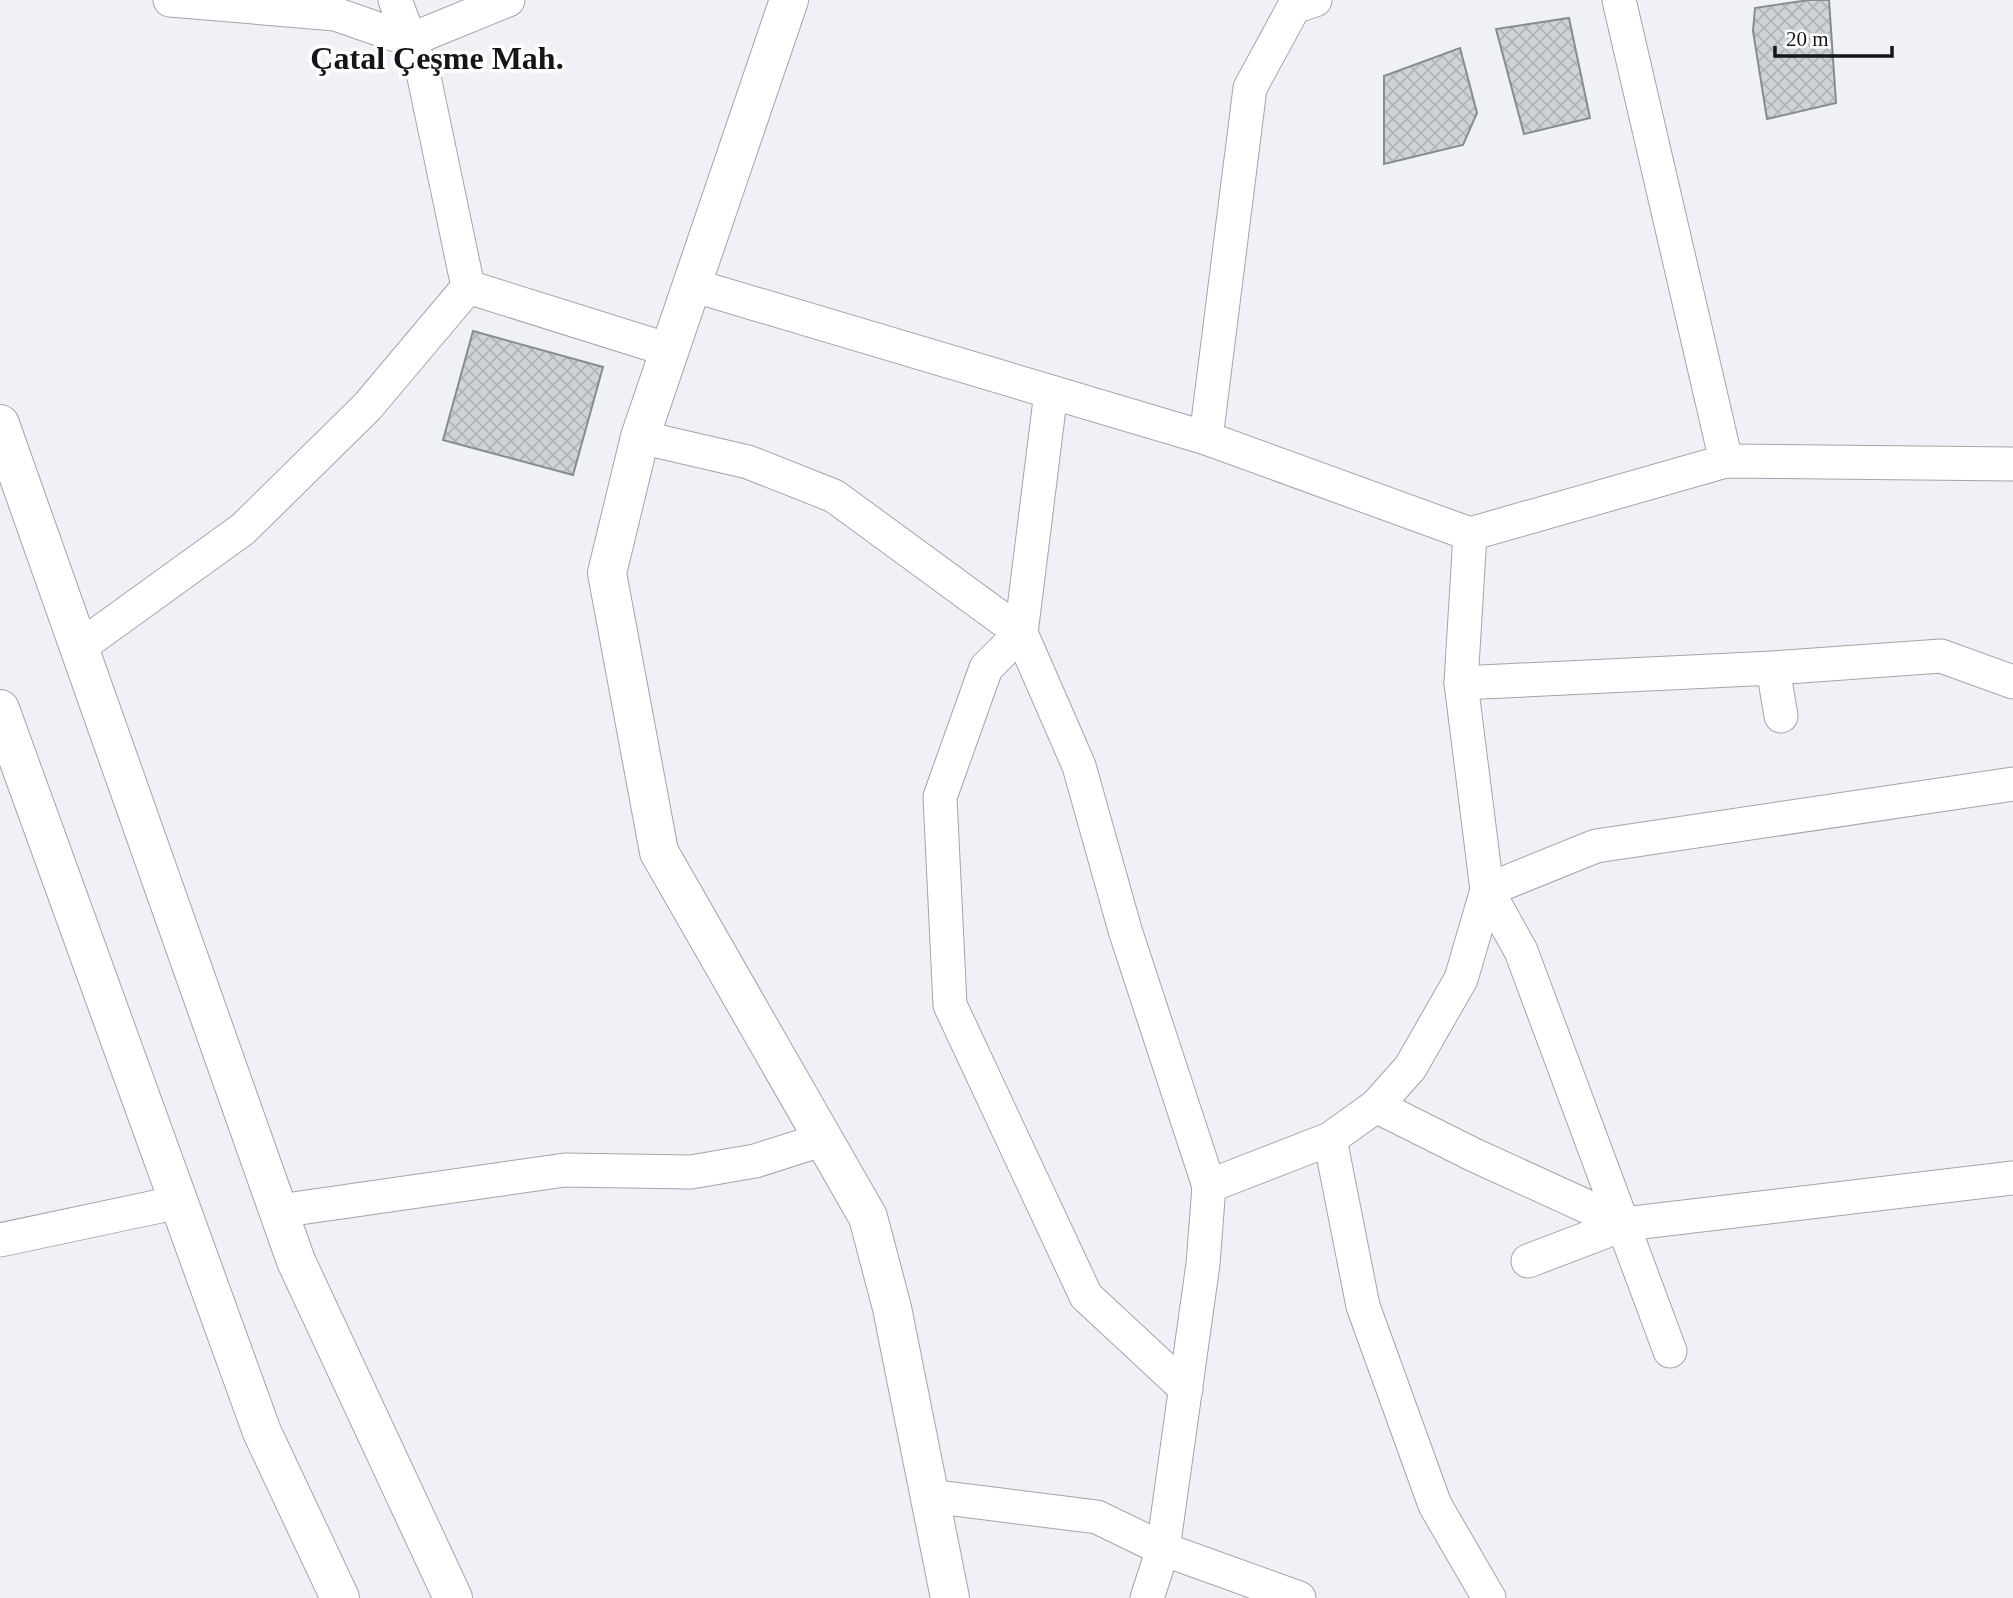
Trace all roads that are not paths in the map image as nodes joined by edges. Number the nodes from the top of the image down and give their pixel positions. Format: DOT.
graph roads {
  1 [pos="170,0"];
  2 [pos="395,0"];
  3 [pos="508,0"];
  4 [pos="789,0"];
  5 [pos="1619,0"];
  6 [pos="1299,2"];
  7 [pos="410,40"];
  8 [pos="692,285"];
  9 [pos="468,286"];
  10 [pos="669,350"];
  11 [pos="1051,392"];
  12 [pos="0,424"];
  13 [pos="640,437"];
  14 [pos="1206,438"];
  15 [pos="1726,461"];
  16 [pos="2013,464"];
  17 [pos="1470,534"];
  18 [pos="1021,632"];
  19 [pos="80,646"];
  20 [pos="1773,668"];
  21 [pos="2013,682"];
  22 [pos="1461,683"];
  23 [pos="0,709"];
  24 [pos="1781,716"];
  25 [pos="2013,784"];
  26 [pos="1487,890"];
  27 [pos="1376,1106"];
  28 [pos="824,1139"];
  29 [pos="1330,1139"];
  30 [pos="2013,1178"];
  31 [pos="1209,1186"];
  32 [pos="179,1202"];
  33 [pos="278,1211"];
  34 [pos="1625,1224"];
  35 [pos="0,1240"];
  36 [pos="1528,1261"];
  37 [pos="1670,1351"];
  38 [pos="1186,1389"];
  39 [pos="930,1496"];
  40 [pos="1163,1549"];
  41 [pos="340,1598"];
  42 [pos="453,1598"];
  43 [pos="950,1598"];
  44 [pos="1147,1598"];
  45 [pos="1299,1598"];
  46 [pos="1489,1598"];
  1 -- 7 [label="street"];
  2 -- 7 [label="street"];
  3 -- 7 [label="street"];
  4 -- 8 [label="street"];
  5 -- 15 [label="street"];
  6 -- 14 [label="street"];
  7 -- 9 [label="street"];
  8 -- 10 [label="street"];
  8 -- 11 [label="street"];
  9 -- 10 [label="street"];
  9 -- 19 [label="street"];
  10 -- 13 [label="street"];
  11 -- 14 [label="street"];
  11 -- 18 [label="street"];
  12 -- 19 [label="street"];
  13 -- 18 [label="street"];
  13 -- 28 [label="street"];
  14 -- 17 [label="street"];
  15 -- 16 [label="street"];
  15 -- 17 [label="street"];
  17 -- 22 [label="street"];
  18 -- 31 [label="street"];
  18 -- 38 [label="street"];
  19 -- 33 [label="street"];
  20 -- 21 [label="street"];
  20 -- 22 [label="street"];
  20 -- 24 [label="street"];
  22 -- 26 [label="street"];
  23 -- 32 [label="street"];
  25 -- 26 [label="street"];
  26 -- 27 [label="street"];
  26 -- 34 [label="street"];
  27 -- 29 [label="street"];
  27 -- 34 [label="street"];
  28 -- 33 [label="street"];
  28 -- 39 [label="street"];
  29 -- 31 [label="street"];
  29 -- 46 [label="street"];
  30 -- 34 [label="street"];
  31 -- 38 [label="street"];
  32 -- 35 [label="street"];
  32 -- 41 [label="street"];
  33 -- 42 [label="street"];
  34 -- 36 [label="street"];
  34 -- 37 [label="street"];
  38 -- 40 [label="street"];
  39 -- 40 [label="street"];
  39 -- 43 [label="street"];
  40 -- 44 [label="street"];
  40 -- 45 [label="street"];
}
